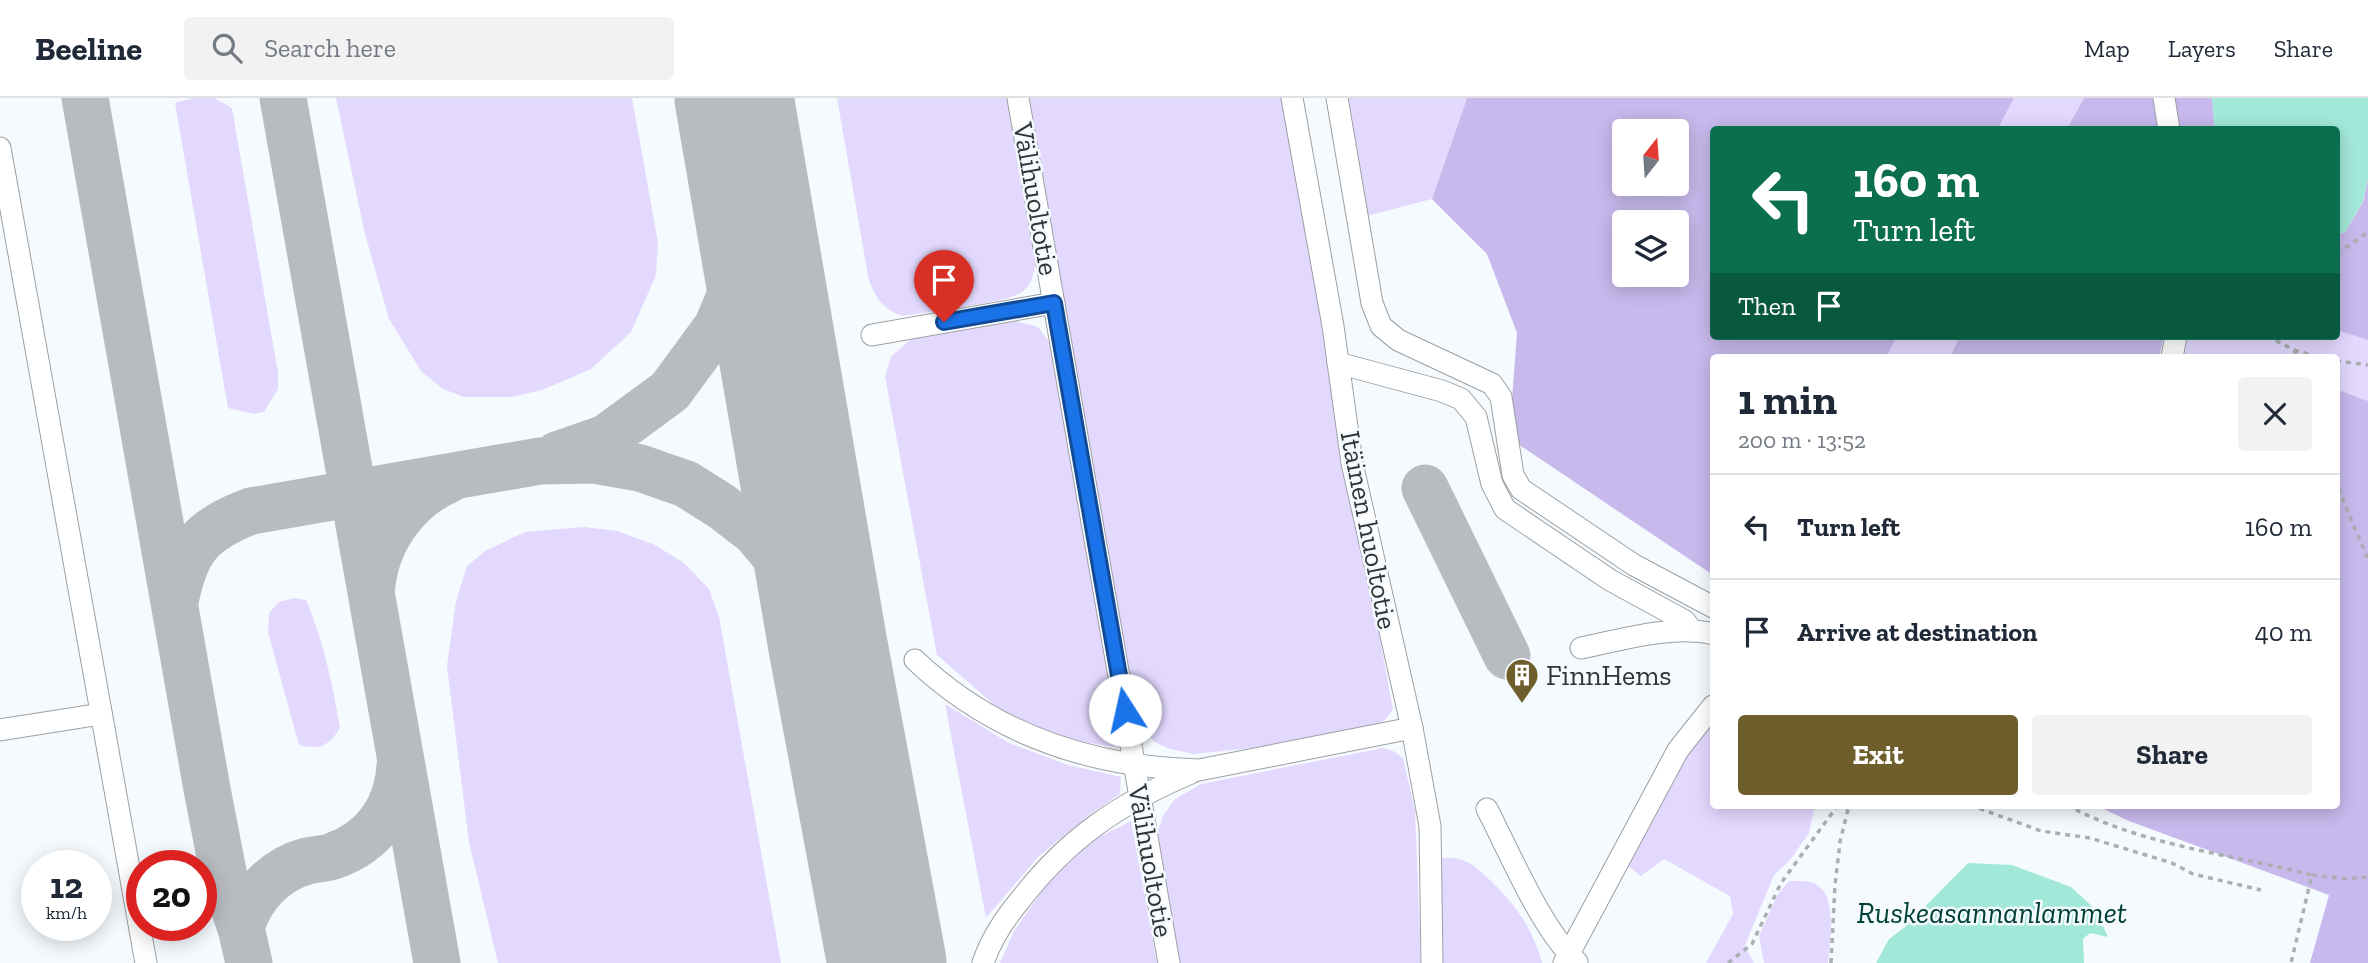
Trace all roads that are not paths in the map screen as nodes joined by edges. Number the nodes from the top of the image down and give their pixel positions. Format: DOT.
graph roads {
  1 [pos="1018,98"];
  2 [pos="1292,98"];
  3 [pos="1337,98"];
  4 [pos="2164,98"];
  5 [pos="2168,126"];
  6 [pos="0,148"];
  7 [pos="1054,303"];
  8 [pos="872,335"];
  9 [pos="1338,363"];
  10 [pos="1710,605"];
  11 [pos="1692,631"];
  12 [pos="1710,634"];
  13 [pos="1581,648"];
  14 [pos="915,660"];
  15 [pos="1710,710"];
  16 [pos="101,713"];
  17 [pos="1412,728"];
  18 [pos="0,730"];
  19 [pos="1135,764"];
  20 [pos="1199,770"];
  21 [pos="1140,797"];
  22 [pos="1487,809"];
  23 [pos="1571,960"];
  24 [pos="146,963"];
  25 [pos="983,963"];
  26 [pos="1169,963"];
  27 [pos="1432,963"];
  1 -- 7 [label="lane, Välihuoltotie"];
  2 -- 9 [label="lane, Itäinen huoltotie"];
  3 -- 10 [label="lane"];
  4 -- 5 [label="lane"];
  6 -- 16 [label="lane"];
  7 -- 8 [label="lane"];
  7 -- 19 [label="lane, Välihuoltotie"];
  9 -- 11 [label="lane"];
  9 -- 17 [label="lane, Itäinen huoltotie"];
  11 -- 12 [label="lane"];
  11 -- 13 [label="lane"];
  14 -- 19 [label="lane"];
  15 -- 23 [label="lane"];
  16 -- 18 [label="lane"];
  16 -- 24 [label="lane"];
  17 -- 20 [label="lane"];
  17 -- 27 [label="lane, Itäinen huoltotie"];
  19 -- 20 [label="lane"];
  19 -- 21 [label="lane, Välihuoltotie"];
  20 -- 21 [label="lane"];
  21 -- 25 [label="lane"];
  21 -- 26 [label="lane, Välihuoltotie"];
  22 -- 23 [label="lane"];
}
